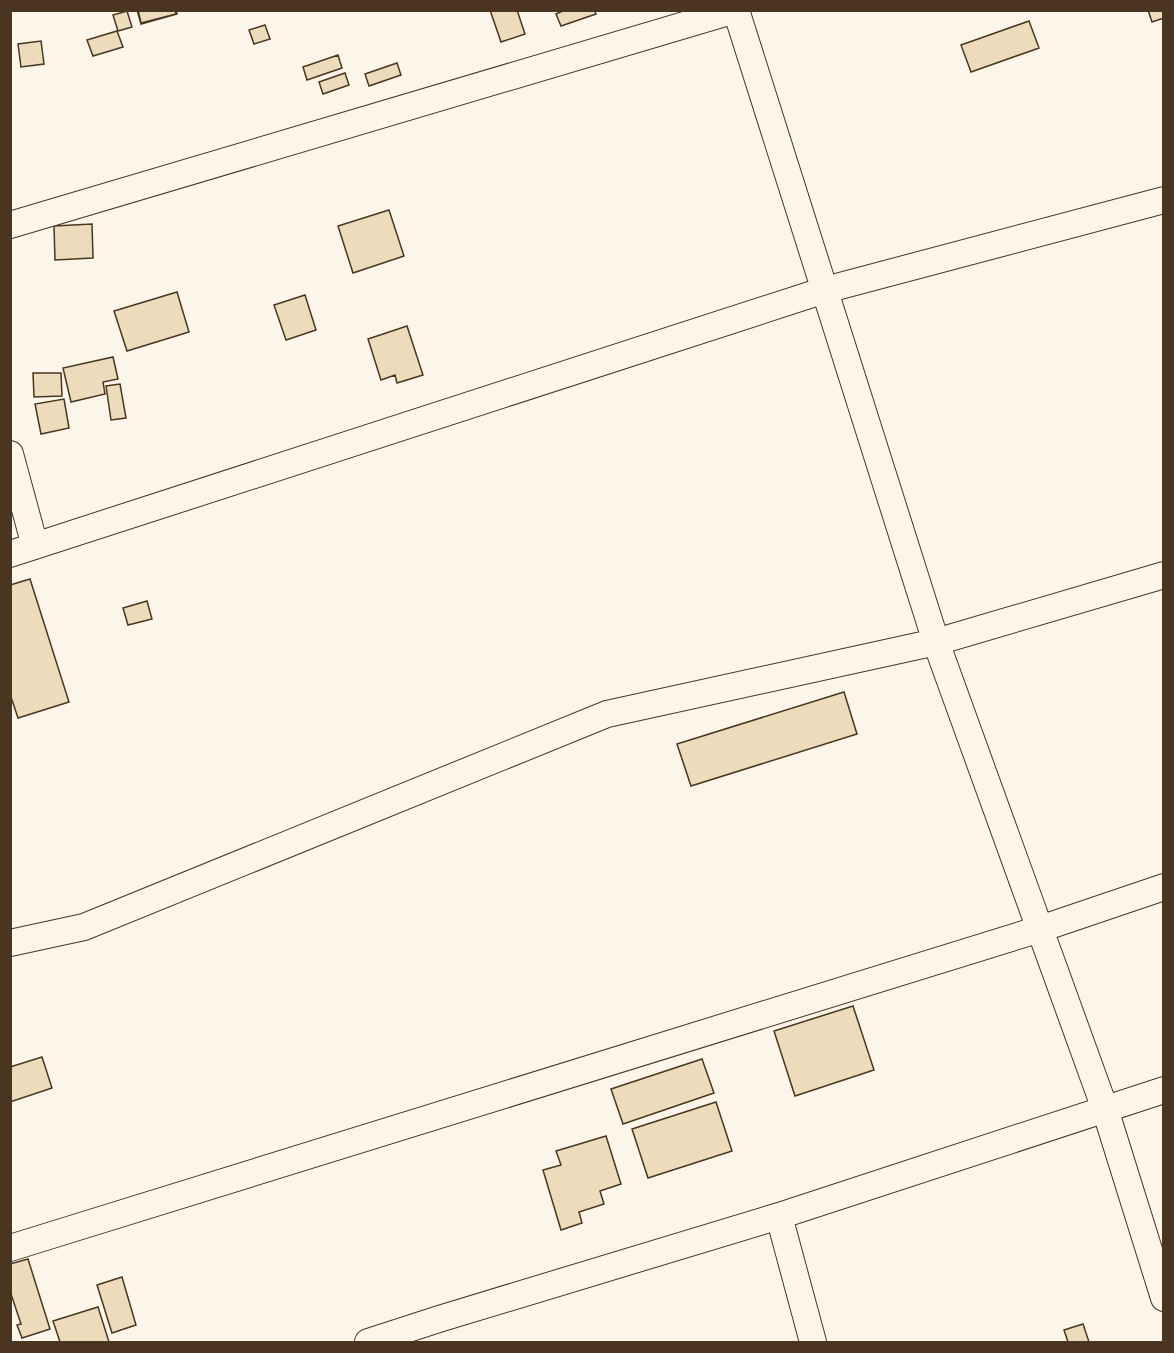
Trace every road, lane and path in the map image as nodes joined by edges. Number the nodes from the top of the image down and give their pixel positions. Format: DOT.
graph roads {
  1 [pos="735,10"];
  2 [pos="1164,200"];
  3 [pos="10,225"];
  4 [pos="825,290"];
  5 [pos="10,454"];
  6 [pos="35,546"];
  7 [pos="10,554"];
  8 [pos="1164,575"];
  9 [pos="936,642"];
  10 [pos="1164,887"];
  11 [pos="1040,929"];
  12 [pos="10,943"];
  13 [pos="1164,1090"];
  14 [pos="1105,1109"];
  15 [pos="779,1216"];
  16 [pos="10,1248"];
  17 [pos="1164,1298"];
  18 [pos="368,1342"];
  19 [pos="813,1342"];
  1 -- 3 [label="street"];
  1 -- 4 [label="street"];
  2 -- 4 [label="street"];
  4 -- 6 [label="street"];
  4 -- 9 [label="street"];
  5 -- 6 [label="street"];
  6 -- 7 [label="street"];
  8 -- 9 [label="street"];
  9 -- 11 [label="street"];
  9 -- 12 [label="street"];
  10 -- 11 [label="street"];
  11 -- 14 [label="street"];
  11 -- 16 [label="street"];
  13 -- 14 [label="street"];
  14 -- 15 [label="street"];
  14 -- 17 [label="street"];
  15 -- 18 [label="street"];
  15 -- 19 [label="street"];
}
